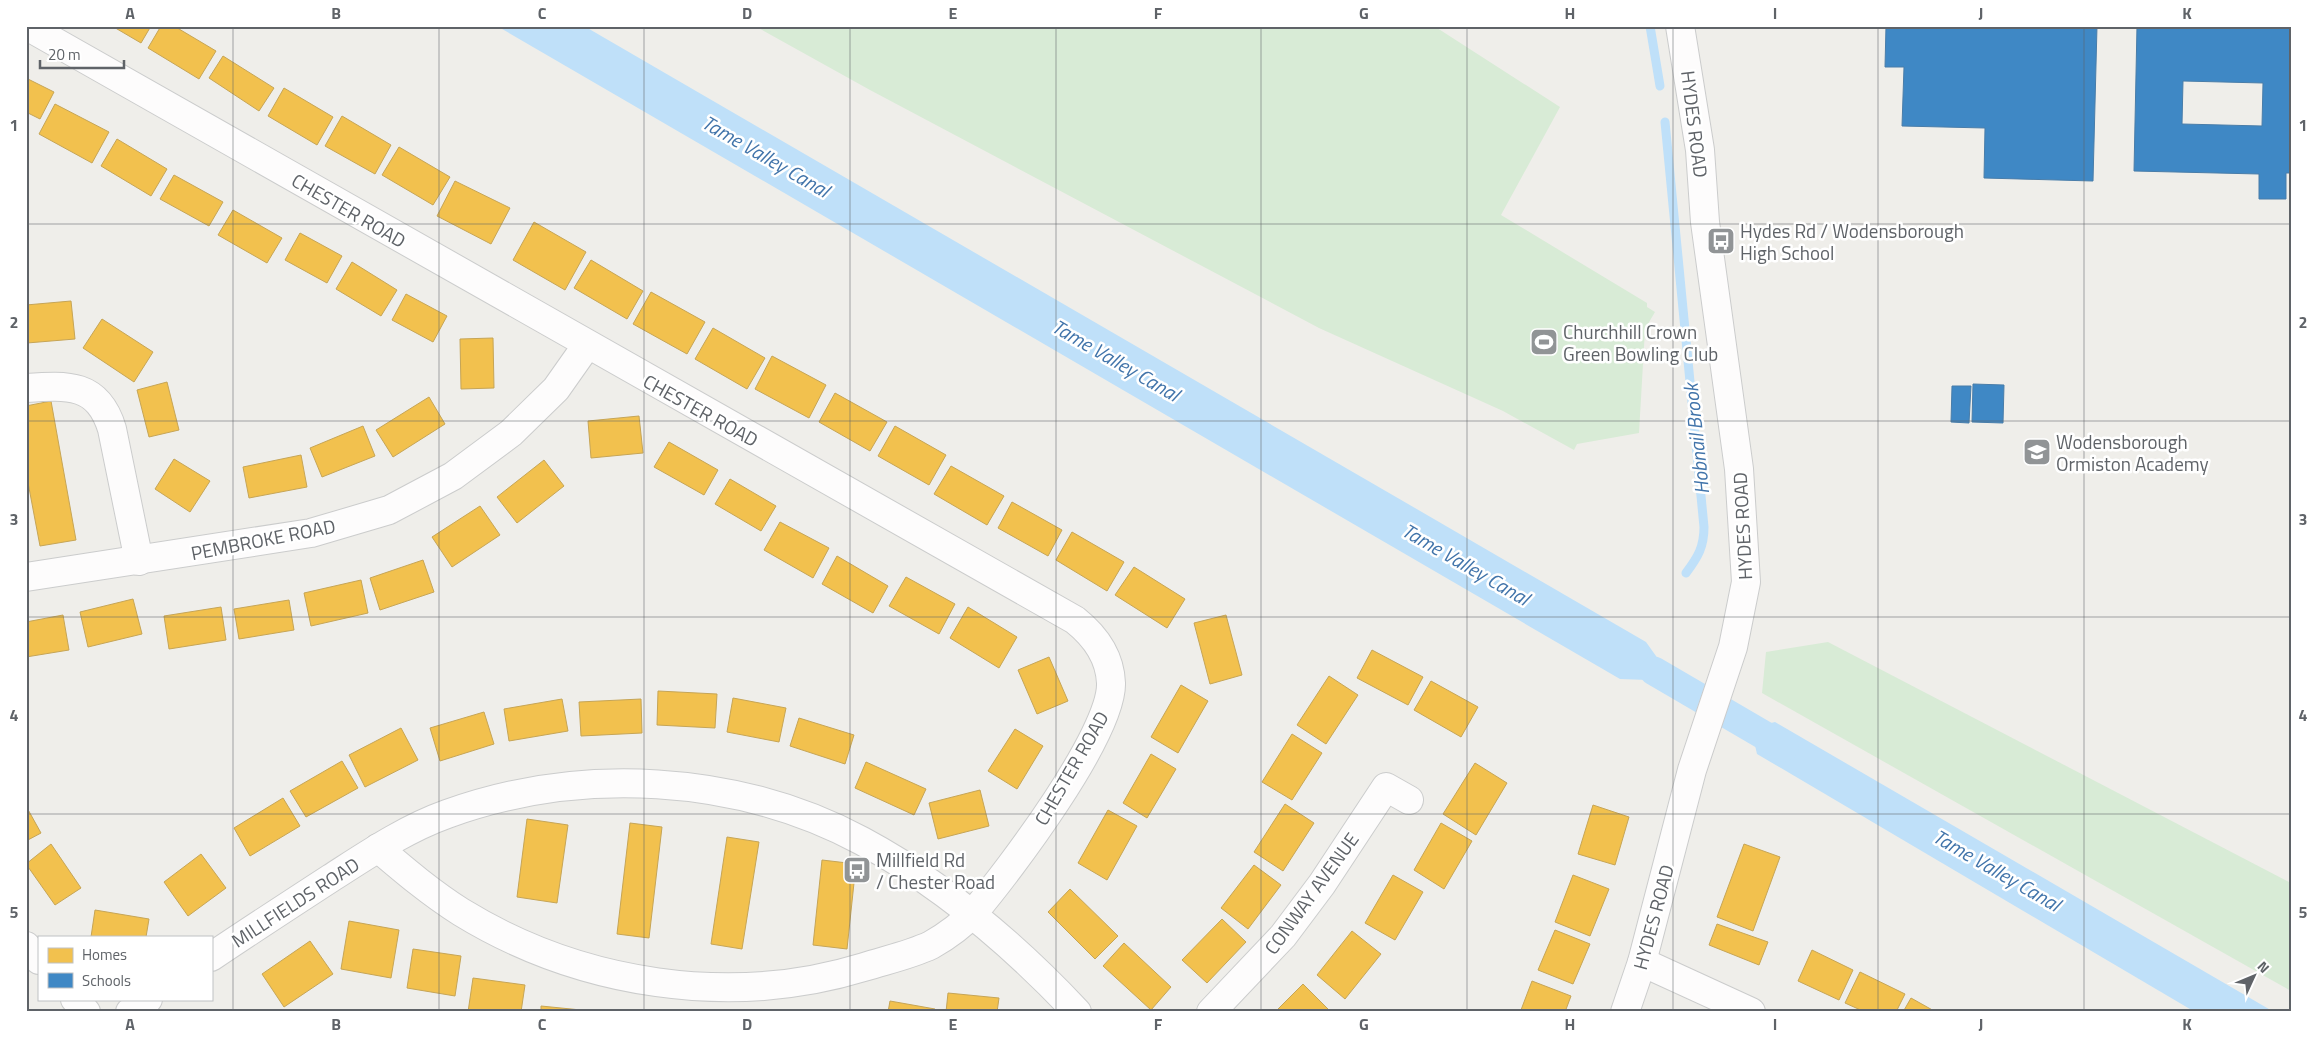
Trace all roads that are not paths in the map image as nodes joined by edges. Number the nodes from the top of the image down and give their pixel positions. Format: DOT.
graph roads {
  1 [pos="26,26"];
  2 [pos="1680,26"];
  3 [pos="587,345"];
  4 [pos="26,388"];
  5 [pos="139,561"];
  6 [pos="26,577"];
  7 [pos="1409,800"];
  8 [pos="378,848"];
  9 [pos="972,914"];
  10 [pos="26,946"];
  11 [pos="212,956"];
  12 [pos="38,959"];
  13 [pos="1642,962"];
  14 [pos="76,1000"];
  15 [pos="147,1000"];
  16 [pos="86,1012"];
  17 [pos="130,1012"];
  18 [pos="1077,1012"];
  19 [pos="1211,1012"];
  20 [pos="1625,1012"];
  21 [pos="1752,1012"];
  1 -- 3 [label="street, CHESTER ROAD"];
  2 -- 13 [label="street, HYDES ROAD"];
  3 -- 5 [label="street, PEMBROKE ROAD"];
  3 -- 9 [label="street, CHESTER ROAD"];
  4 -- 5 [label="street"];
  5 -- 6 [label="street, PEMBROKE ROAD"];
  7 -- 19 [label="street, CONWAY AVENUE"];
  8 -- 9 [label="street, MILLFIELDS ROAD"];
  8 -- 9 [label="street, MILLFIELDS ROAD"];
  8 -- 11 [label="street, MILLFIELDS ROAD"];
  9 -- 18 [label="street, MILLFIELDS ROAD"];
  10 -- 12 [label="street"];
  13 -- 20 [label="street, HYDES ROAD"];
  13 -- 21 [label="street"];
  14 -- 16 [label="street"];
  15 -- 17 [label="street"];
}
